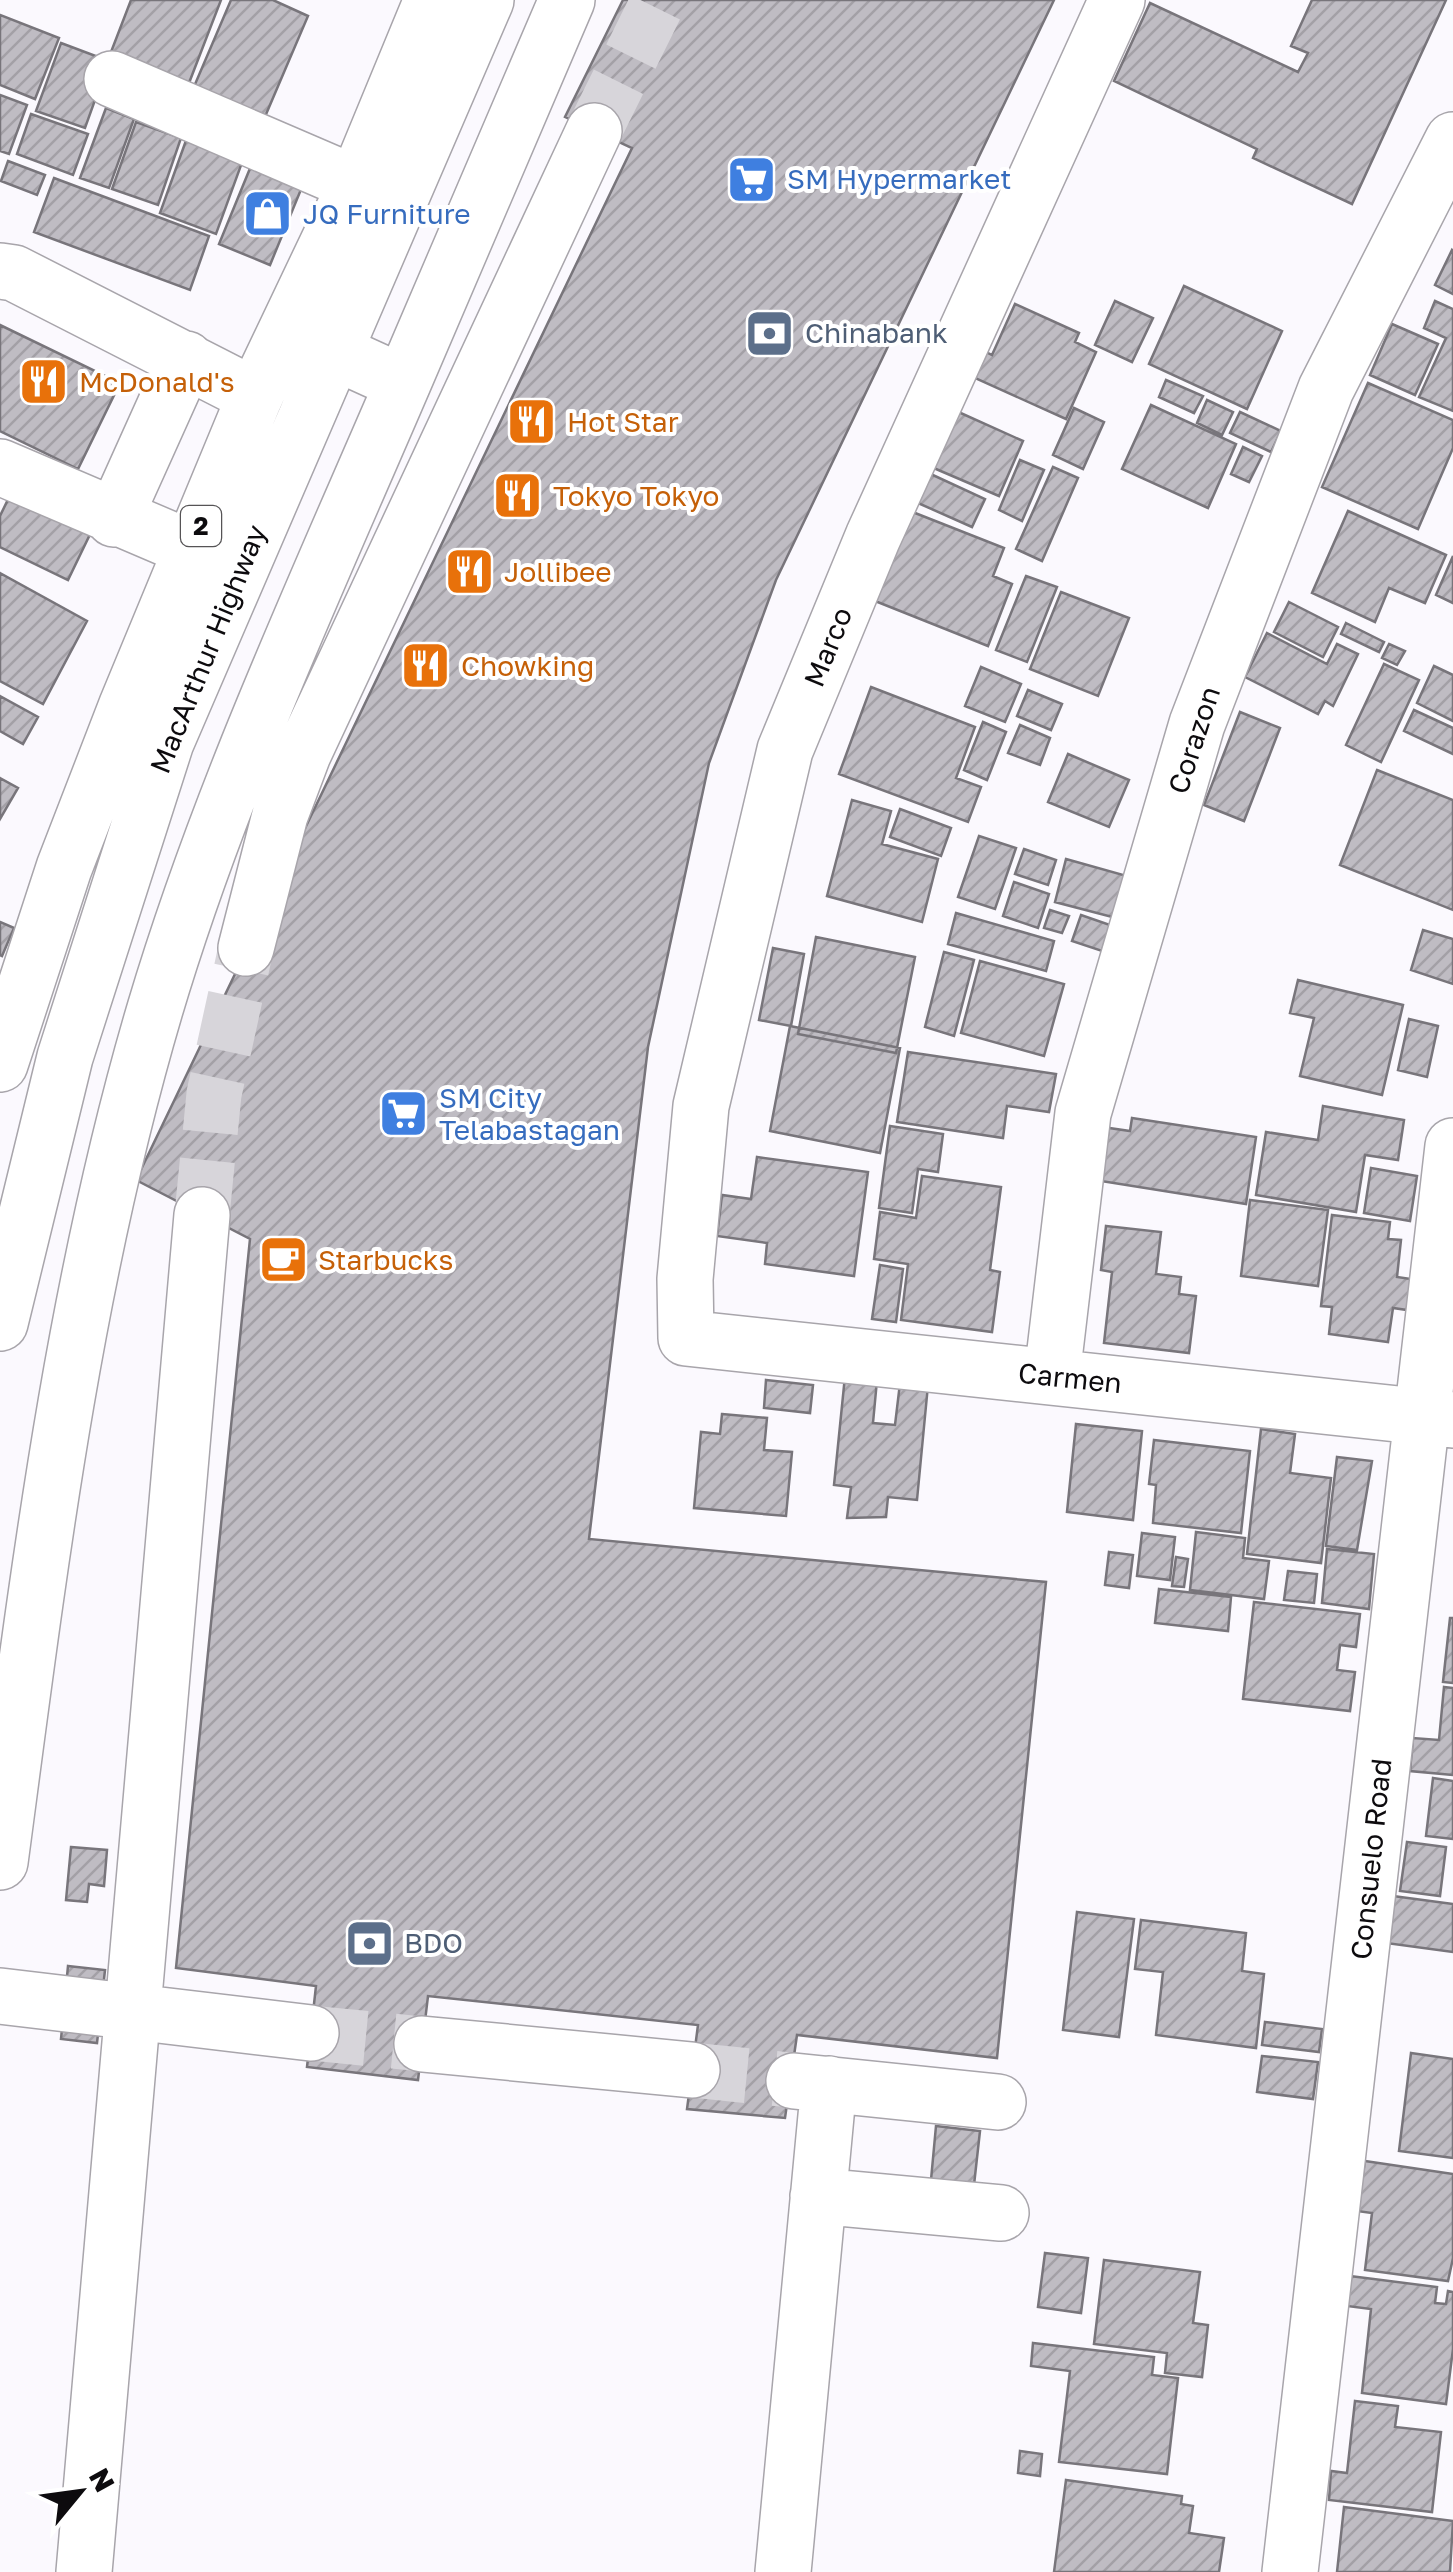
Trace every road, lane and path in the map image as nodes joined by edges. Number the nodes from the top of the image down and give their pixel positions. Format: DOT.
graph roads {
  1 [pos="432,0"];
  2 [pos="486,0"];
  3 [pos="567,0"];
  4 [pos="1118,0"];
  5 [pos="112,79"];
  6 [pos="594,131"];
  7 [pos="1453,140"];
  8 [pos="356,184"];
  9 [pos="0,271"];
  10 [pos="309,340"];
  11 [pos="186,359"];
  12 [pos="403,383"];
  13 [pos="255,396"];
  14 [pos="0,467"];
  15 [pos="114,519"];
  16 [pos="192,549"];
  17 [pos="254,730"];
  18 [pos="303,754"];
  19 [pos="64,868"];
  20 [pos="120,889"];
  21 [pos="246,948"];
  22 [pos="0,1064"];
  23 [pos="1453,1146"];
  24 [pos="202,1215"];
  25 [pos="0,1323"];
  26 [pos="686,1338"];
  27 [pos="1052,1376"];
  28 [pos="1437,1418"];
  29 [pos="19,1572"];
  30 [pos="0,1862"];
  31 [pos="0,1996"];
  32 [pos="134,2014"];
  33 [pos="311,2033"];
  34 [pos="422,2044"];
  35 [pos="692,2070"];
  36 [pos="998,2102"];
  37 [pos="818,2196"];
  38 [pos="1001,2213"];
  39 [pos="84,2572"];
  40 [pos="783,2572"];
  41 [pos="1290,2572"];
  1 -- 8 [label="main road, MacArthur Highway / 2"];
  2 -- 10 [label="main road, MacArthur Highway / 2"];
  3 -- 12 [label="main road"];
  4 -- 26 [label="main road, Marco"];
  5 -- 8 [label="main road"];
  6 -- 18 [label="main road"];
  7 -- 27 [label="main road, Corazon"];
  8 -- 10 [label="main road, MacArthur Highway / 2"];
  9 -- 11 [label="main road"];
  10 -- 12 [label="main road"];
  10 -- 13 [label="main road, MacArthur Highway / 2"];
  10 -- 20 [label="main road, MacArthur Highway / 2"];
  11 -- 13 [label="main road"];
  11 -- 15 [label="main road"];
  12 -- 17 [label="main road"];
  13 -- 16 [label="main road, MacArthur Highway / 2"];
  14 -- 15 [label="main road"];
  15 -- 16 [label="main road"];
  16 -- 19 [label="main road, MacArthur Highway / 2"];
  17 -- 18 [label="main road"];
  17 -- 29 [label="main road"];
  18 -- 21 [label="main road"];
  19 -- 20 [label="main road"];
  19 -- 22 [label="main road, MacArthur Highway / 2"];
  20 -- 25 [label="main road, MacArthur Highway / 2"];
  23 -- 28 [label="main road, Consuelo Road"];
  24 -- 32 [label="main road"];
  26 -- 27 [label="main road, Carmen"];
  27 -- 28 [label="main road, Carmen"];
  28 -- 41 [label="main road, Consuelo Road"];
  29 -- 30 [label="main road"];
  31 -- 32 [label="main road"];
  32 -- 33 [label="main road"];
  32 -- 39 [label="main road"];
  34 -- 35 [label="main road"];
  36 -- 37 [label="main road"];
  37 -- 38 [label="main road"];
  37 -- 40 [label="main road"];
}
